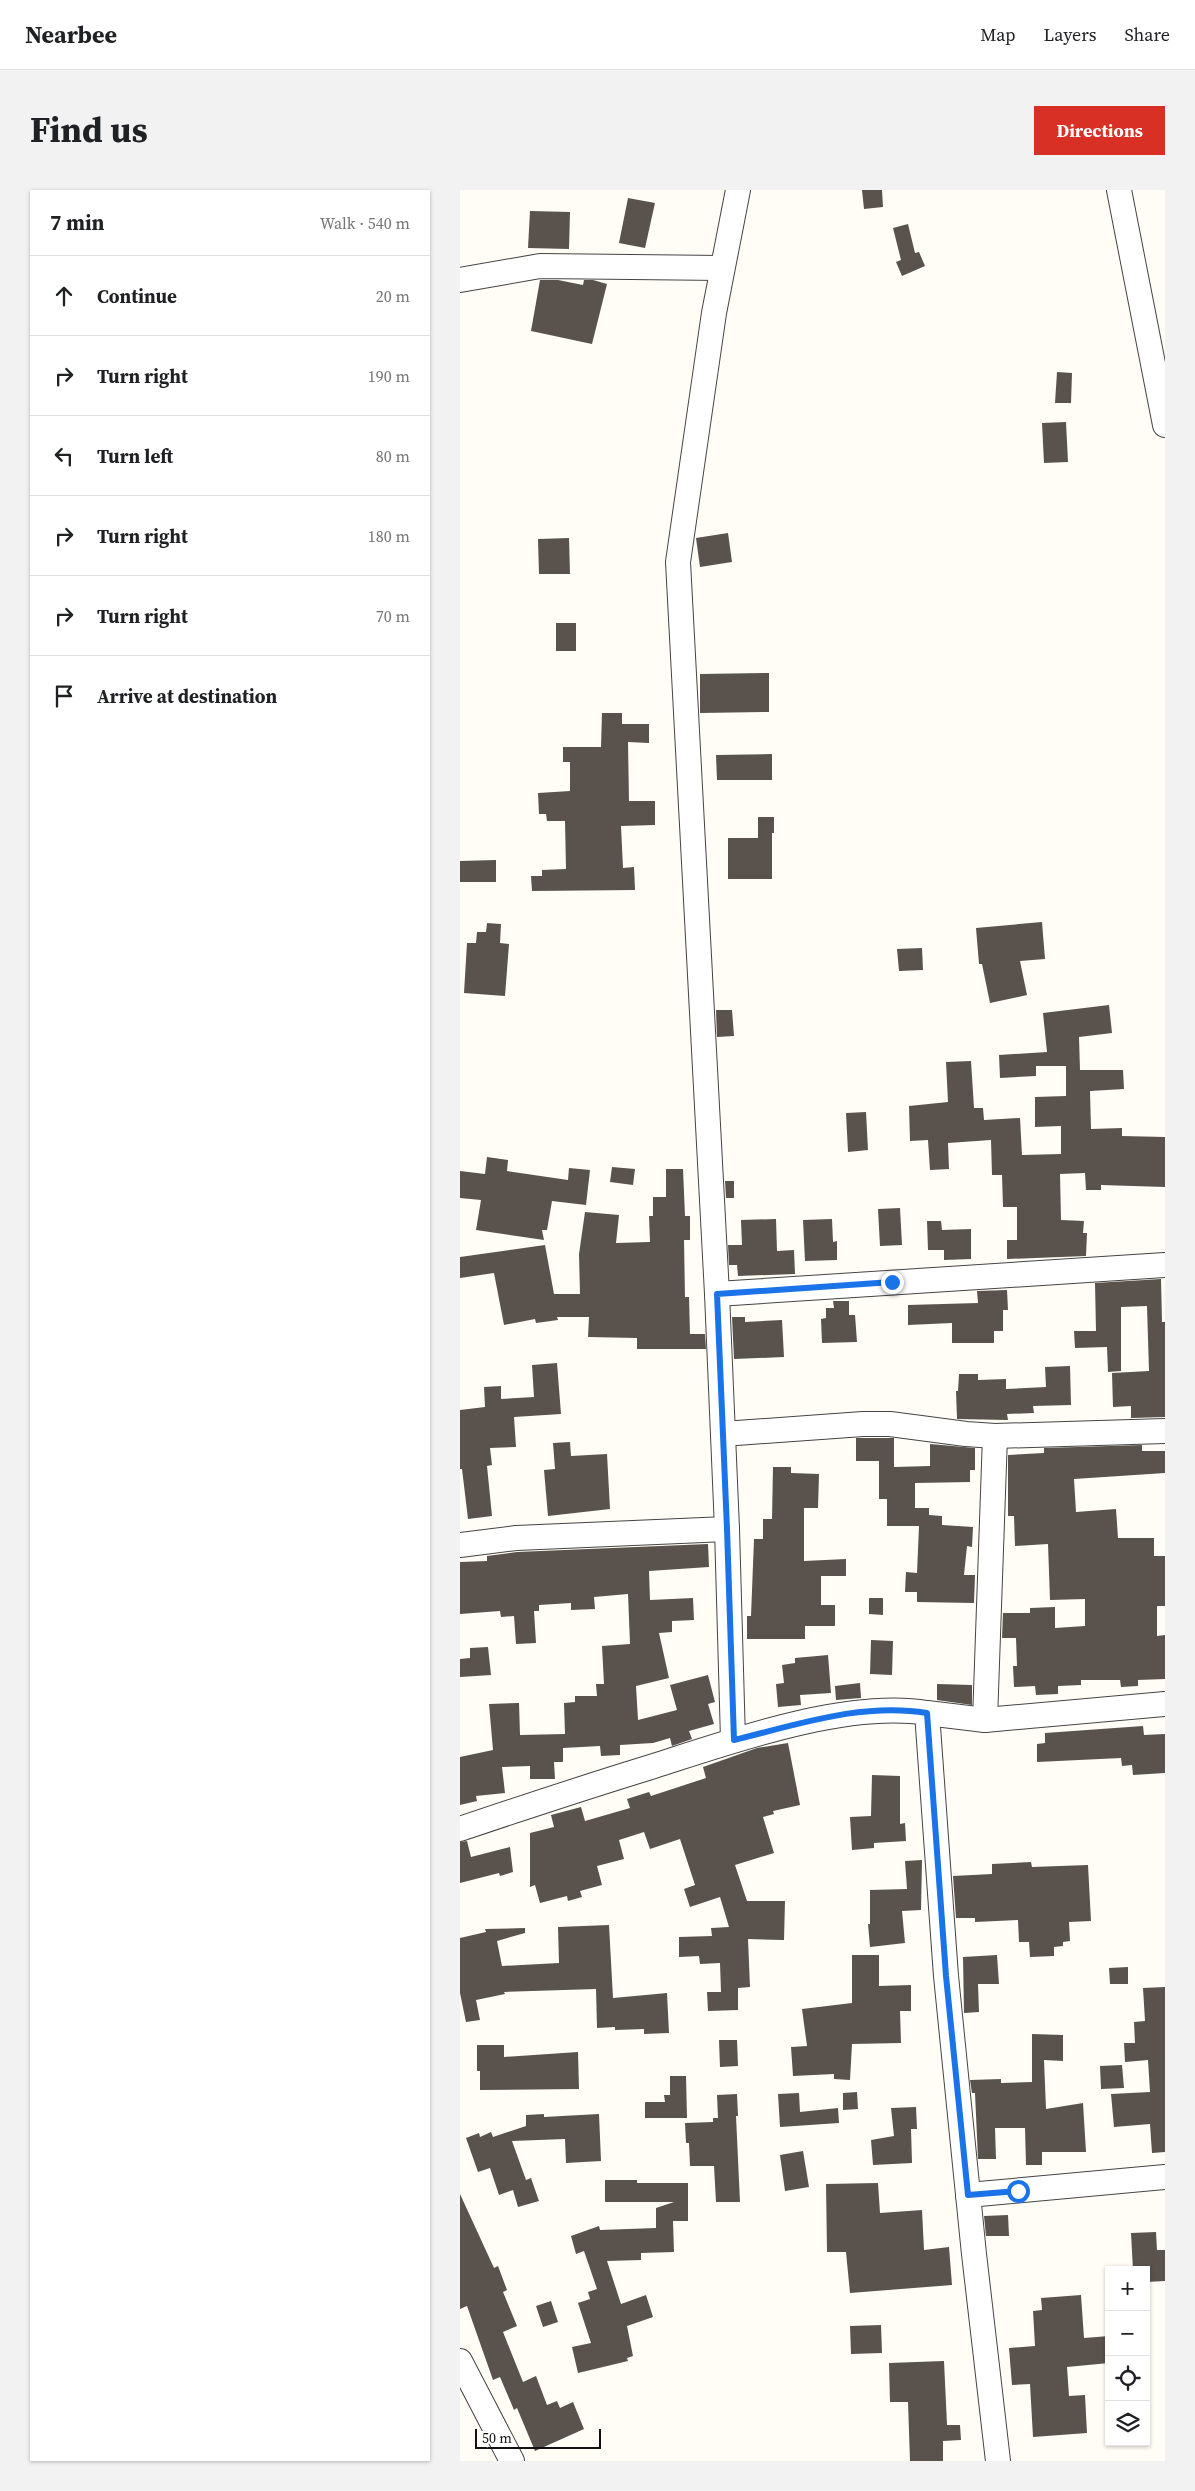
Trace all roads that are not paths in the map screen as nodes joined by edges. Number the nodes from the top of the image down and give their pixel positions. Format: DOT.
graph roads {
  1 [pos="738,190"];
  2 [pos="1119,190"];
  3 [pos="722,268"];
  4 [pos="460,280"];
  5 [pos="1165,425"];
  6 [pos="1165,1265"];
  7 [pos="717,1294"];
  8 [pos="1165,1431"];
  9 [pos="723,1434"];
  10 [pos="995,1436"];
  11 [pos="727,1529"];
  12 [pos="460,1545"];
  13 [pos="1165,1704"];
  14 [pos="927,1713"];
  15 [pos="984,1720"];
  16 [pos="734,1740"];
  17 [pos="460,1829"];
  18 [pos="1165,2177"];
  19 [pos="968,2195"];
  20 [pos="460,2361"];
  21 [pos="512,2461"];
  22 [pos="998,2461"];
  1 -- 3 [label="street"];
  2 -- 5 [label="street"];
  3 -- 4 [label="street"];
  3 -- 7 [label="street"];
  6 -- 7 [label="street"];
  7 -- 9 [label="street"];
  8 -- 10 [label="street"];
  9 -- 10 [label="street"];
  9 -- 11 [label="street"];
  10 -- 15 [label="street"];
  11 -- 12 [label="street"];
  11 -- 16 [label="street"];
  13 -- 15 [label="street"];
  14 -- 15 [label="street"];
  14 -- 16 [label="street"];
  14 -- 19 [label="street"];
  16 -- 17 [label="street"];
  18 -- 19 [label="street"];
  19 -- 22 [label="street"];
  20 -- 21 [label="street"];
}
